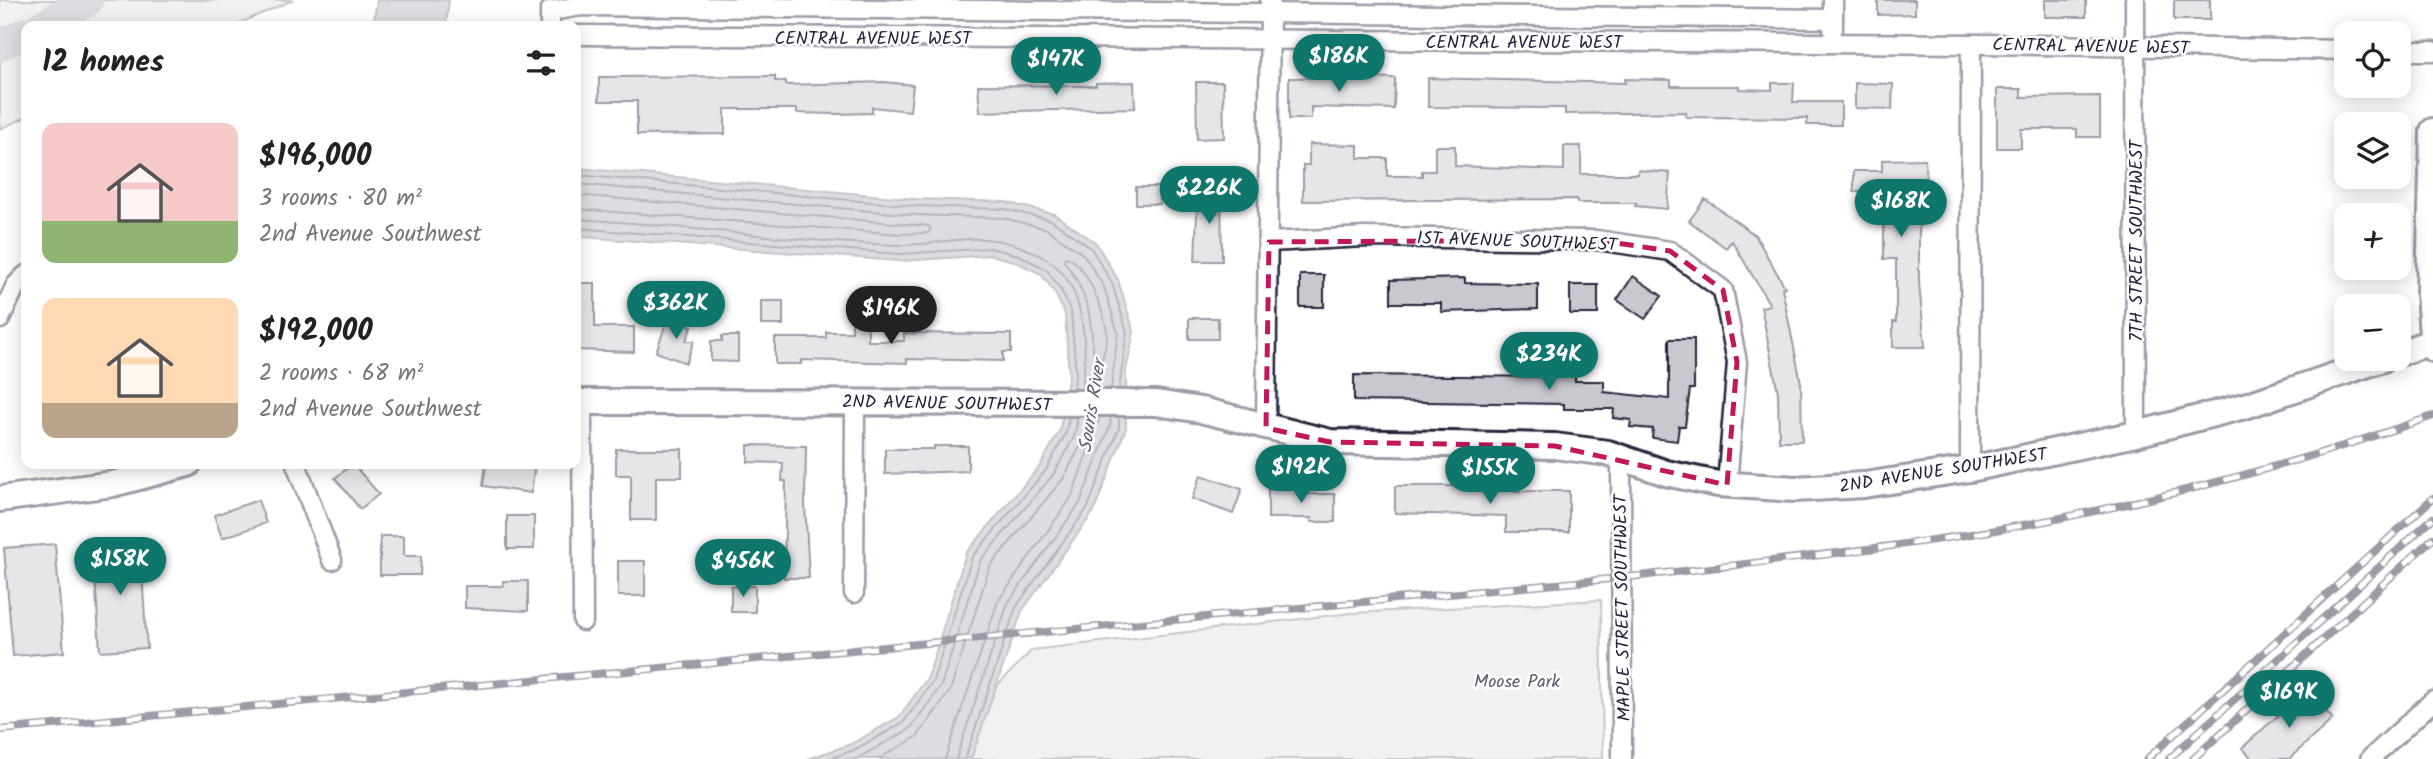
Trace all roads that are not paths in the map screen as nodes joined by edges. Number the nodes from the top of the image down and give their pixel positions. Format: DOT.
graph roads {
  1 [pos="1833,0"];
  2 [pos="2135,0"];
  3 [pos="1270,7"];
  4 [pos="1833,19"];
  5 [pos="550,21"];
  6 [pos="581,36"];
  7 [pos="1270,41"];
  8 [pos="1833,43"];
  9 [pos="1971,44"];
  10 [pos="2135,48"];
  11 [pos="2334,50"];
  12 [pos="2411,51"];
  13 [pos="2433,51"];
  14 [pos="2433,131"];
  15 [pos="1269,242"];
  16 [pos="21,280"];
  17 [pos="0,319"];
  18 [pos="2432,346"];
  19 [pos="2411,350"];
  20 [pos="2348,371"];
  21 [pos="855,401"];
  22 [pos="581,402"];
  23 [pos="1266,428"];
  24 [pos="2136,434"];
  25 [pos="1620,458"];
  26 [pos="169,469"];
  27 [pos="298,469"];
  28 [pos="580,469"];
  29 [pos="1970,469"];
  30 [pos="1727,485"];
  31 [pos="0,499"];
  32 [pos="332,560"];
  33 [pos="854,593"];
  34 [pos="583,621"];
  35 [pos="2433,701"];
  36 [pos="1622,759"];
  37 [pos="2370,759"];
  1 -- 4 [label="street"];
  2 -- 10 [label="street, 7TH STREET SOUTHWEST"];
  3 -- 4 [label="street"];
  3 -- 5 [label="street, CENTRAL AVENUE WEST"];
  3 -- 7 [label="street"];
  4 -- 8 [label="street"];
  6 -- 7 [label="street, CENTRAL AVENUE WEST"];
  7 -- 8 [label="street, CENTRAL AVENUE WEST"];
  7 -- 15 [label="street"];
  8 -- 9 [label="street, CENTRAL AVENUE WEST"];
  9 -- 10 [label="street, CENTRAL AVENUE WEST"];
  9 -- 29 [label="street"];
  10 -- 11 [label="street, CENTRAL AVENUE WEST"];
  10 -- 24 [label="street, 7TH STREET SOUTHWEST"];
  12 -- 13 [label="street"];
  14 -- 18 [label="street"];
  15 -- 23 [label="street"];
  15 -- 30 [label="street, 1ST AVENUE SOUTHWEST"];
  16 -- 17 [label="street"];
  18 -- 19 [label="street"];
  20 -- 24 [label="street, 2ND AVENUE SOUTHWEST"];
  21 -- 22 [label="street, 2ND AVENUE SOUTHWEST"];
  21 -- 23 [label="street, 2ND AVENUE SOUTHWEST"];
  21 -- 33 [label="street"];
  23 -- 25 [label="street, 2ND AVENUE SOUTHWEST"];
  24 -- 29 [label="street, 2ND AVENUE SOUTHWEST"];
  25 -- 30 [label="street, 2ND AVENUE SOUTHWEST"];
  25 -- 36 [label="street, MAPLE STREET SOUTHWEST"];
  26 -- 31 [label="street"];
  27 -- 32 [label="street"];
  28 -- 34 [label="street"];
  29 -- 30 [label="street, 2ND AVENUE SOUTHWEST"];
  35 -- 37 [label="street"];
}
